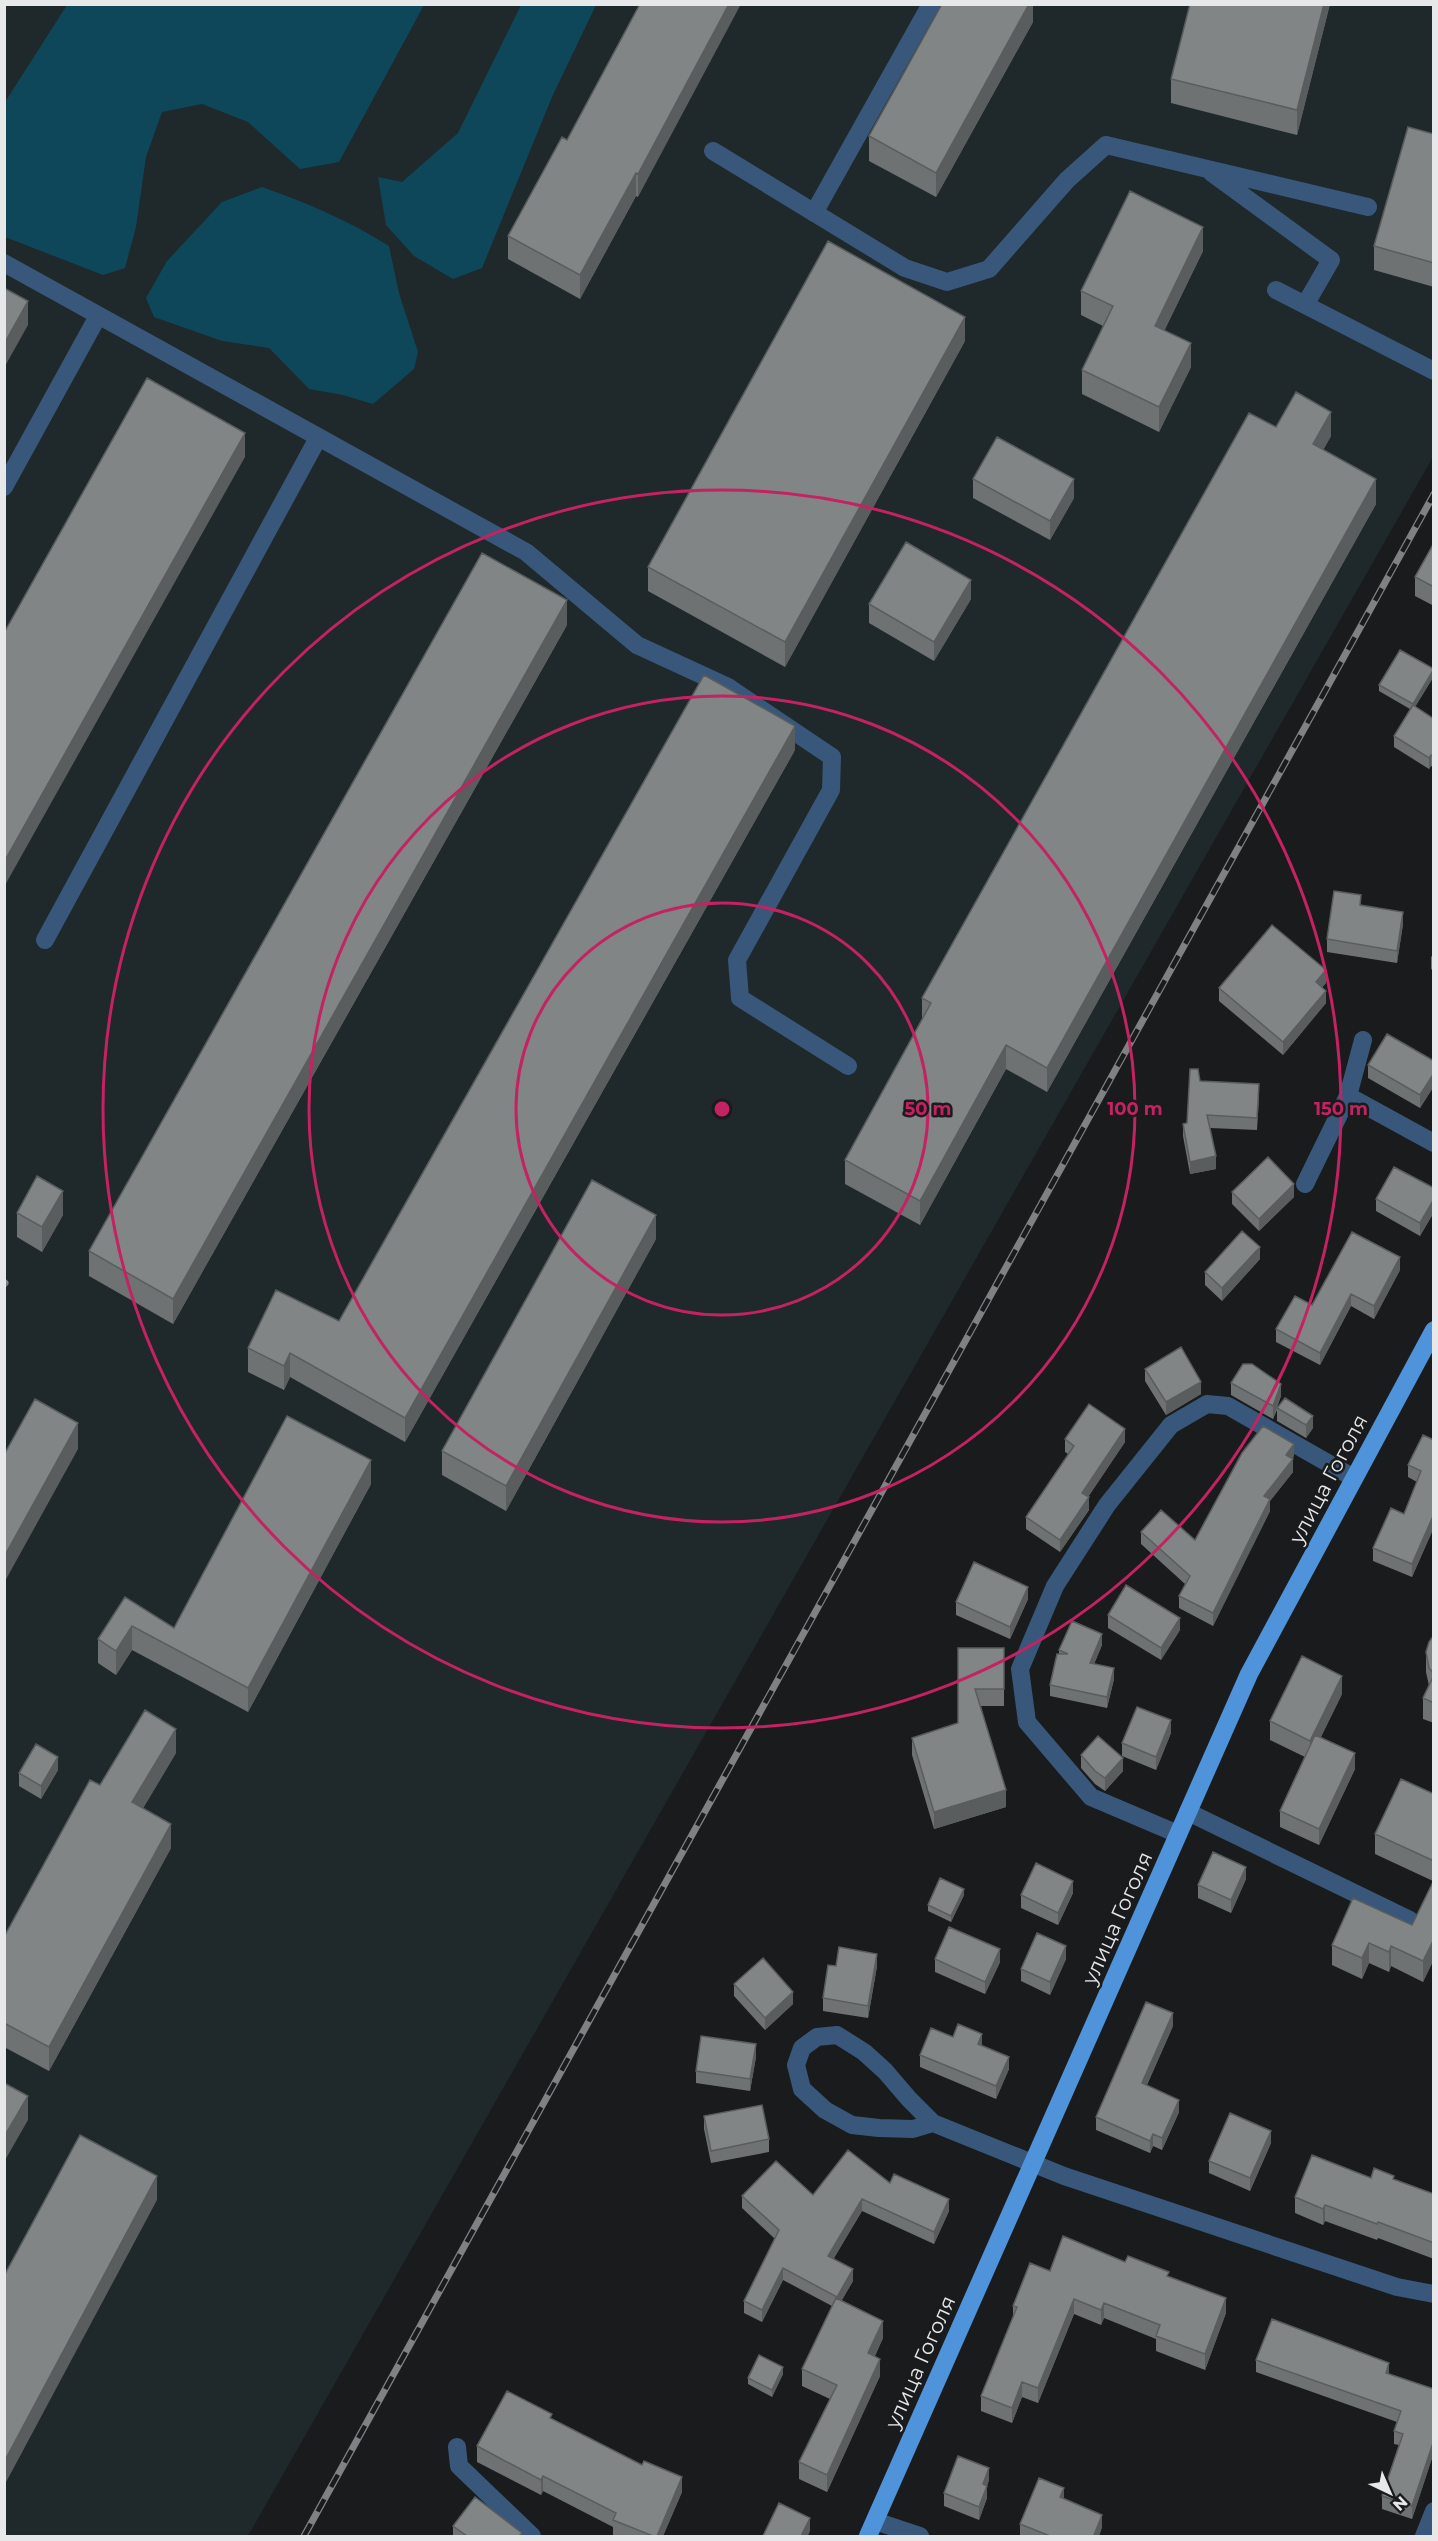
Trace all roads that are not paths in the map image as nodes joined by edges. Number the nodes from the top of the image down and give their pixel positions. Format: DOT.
graph roads {
  1 [pos="931,4"];
  2 [pos="713,151"];
  3 [pos="1206,169"];
  4 [pos="1368,207"];
  5 [pos="814,213"];
  6 [pos="4,263"];
  7 [pos="1276,290"];
  8 [pos="1305,305"];
  9 [pos="98,316"];
  10 [pos="1434,371"];
  11 [pos="318,438"];
  12 [pos="4,487"];
  13 [pos="45,940"];
  14 [pos="1363,1040"];
  15 [pos="848,1066"];
  16 [pos="1348,1096"];
  17 [pos="1434,1143"];
  18 [pos="1305,1184"];
  19 [pos="1434,1330"];
  20 [pos="1354,1478"];
  21 [pos="1188,1812"];
  22 [pos="1178,1834"];
  23 [pos="1410,1920"];
  24 [pos="933,2123"];
  25 [pos="1033,2163"];
  26 [pos="1434,2294"];
  27 [pos="457,2447"];
  28 [pos="1434,2511"];
  29 [pos="871,2529"];
  30 [pos="532,2536"];
  31 [pos="920,2536"];
  32 [pos="1424,2536"];
  1 -- 5 [label="street"];
  2 -- 5 [label="street"];
  3 -- 4 [label="street"];
  3 -- 5 [label="street"];
  3 -- 8 [label="street"];
  6 -- 9 [label="street"];
  7 -- 8 [label="street"];
  8 -- 10 [label="street"];
  9 -- 11 [label="street"];
  9 -- 12 [label="street"];
  11 -- 13 [label="street"];
  11 -- 15 [label="street"];
  14 -- 16 [label="street"];
  16 -- 17 [label="street"];
  16 -- 18 [label="street"];
  19 -- 20 [label="main road, улица Гоголя"];
  20 -- 21 [label="main road, улица Гоголя"];
  20 -- 22 [label="street"];
  21 -- 22 [label="main road, улица Гоголя"];
  21 -- 23 [label="street"];
  22 -- 25 [label="main road, улица Гоголя"];
  24 -- 24 [label="street"];
  24 -- 25 [label="street"];
  25 -- 26 [label="street"];
  25 -- 29 [label="main road, улица Гоголя"];
  27 -- 30 [label="street"];
  28 -- 32 [label="street"];
  29 -- 31 [label="street"];
}
